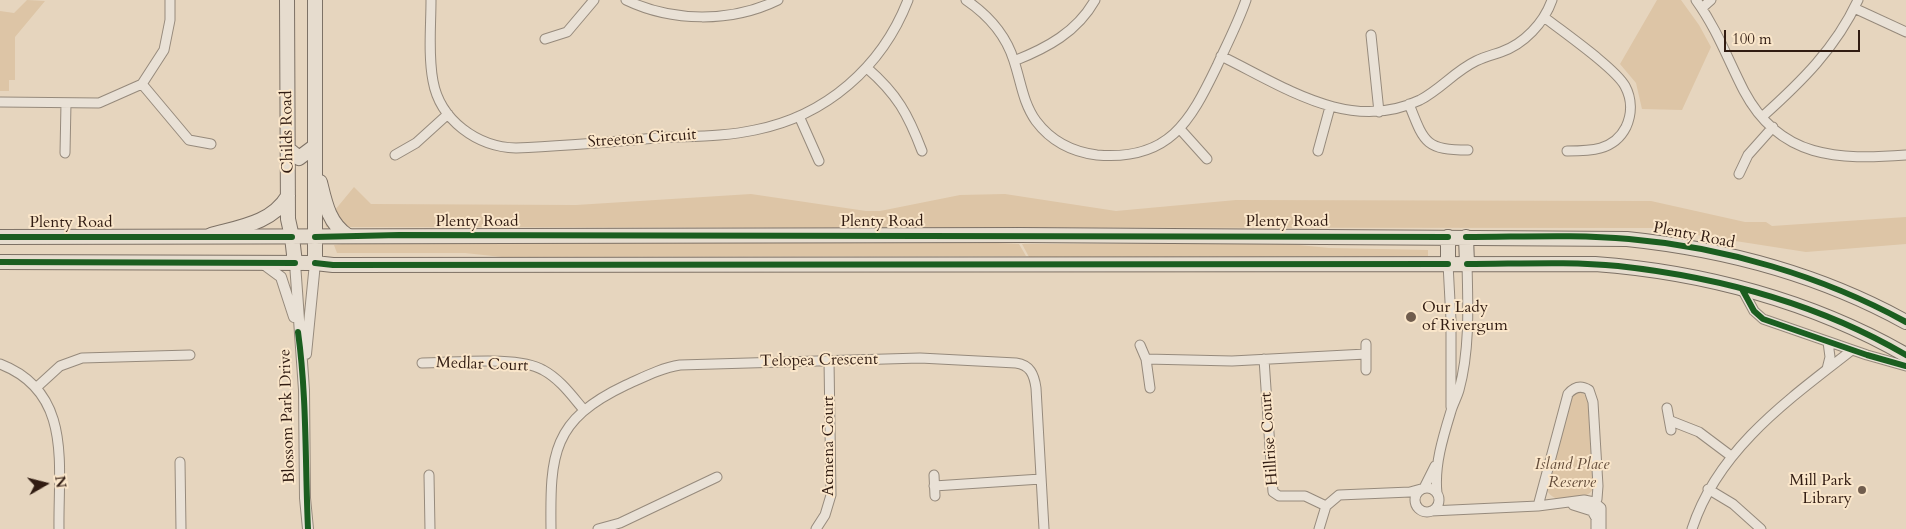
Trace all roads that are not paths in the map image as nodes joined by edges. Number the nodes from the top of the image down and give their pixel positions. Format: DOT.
graph roads {
  1 [pos="170,0"];
  2 [pos="287,0"];
  3 [pos="315,0"];
  4 [pos="431,0"];
  5 [pos="594,0"];
  6 [pos="626,0"];
  7 [pos="778,0"];
  8 [pos="908,0"];
  9 [pos="966,0"];
  10 [pos="1095,0"];
  11 [pos="1246,0"];
  12 [pos="1552,0"];
  13 [pos="1696,0"];
  14 [pos="1712,0"];
  15 [pos="1856,4"];
  16 [pos="1702,8"];
  17 [pos="1544,17"];
  18 [pos="1906,32"];
  19 [pos="1370,35"];
  20 [pos="545,39"];
  21 [pos="1221,56"];
  22 [pos="1014,61"];
  23 [pos="867,68"];
  24 [pos="142,84"];
  25 [pos="0,102"];
  26 [pos="66,103"];
  27 [pos="1409,104"];
  28 [pos="1330,107"];
  29 [pos="1379,112"];
  30 [pos="448,114"];
  31 [pos="799,116"];
  32 [pos="1762,118"];
  33 [pos="1772,127"];
  34 [pos="1180,129"];
  35 [pos="212,144"];
  36 [pos="315,146"];
  37 [pos="288,149"];
  38 [pos="1468,150"];
  39 [pos="922,151"];
  40 [pos="1318,151"];
  41 [pos="1567,151"];
  42 [pos="65,152"];
  43 [pos="395,155"];
  44 [pos="1906,155"];
  45 [pos="1207,159"];
  46 [pos="819,161"];
  47 [pos="315,162"];
  48 [pos="1739,174"];
  49 [pos="288,196"];
  50 [pos="0,236"];
  51 [pos="348,236"];
  52 [pos="315,237"];
  53 [pos="1448,237"];
  54 [pos="1466,237"];
  55 [pos="200,238"];
  56 [pos="292,238"];
  57 [pos="0,262"];
  58 [pos="262,263"];
  59 [pos="295,263"];
  60 [pos="316,263"];
  61 [pos="1448,264"];
  62 [pos="1467,264"];
  63 [pos="1742,288"];
  64 [pos="1906,322"];
  65 [pos="298,332"];
  66 [pos="1828,342"];
  67 [pos="1366,344"];
  68 [pos="1140,345"];
  69 [pos="1852,350"];
  70 [pos="1366,354"];
  71 [pos="190,355"];
  72 [pos="1906,355"];
  73 [pos="1146,359"];
  74 [pos="1264,359"];
  75 [pos="829,360"];
  76 [pos="422,363"];
  77 [pos="0,364"];
  78 [pos="1906,366"];
  79 [pos="1366,370"];
  80 [pos="1826,370"];
  81 [pos="37,387"];
  82 [pos="1150,388"];
  83 [pos="304,390"];
  84 [pos="1667,408"];
  85 [pos="584,410"];
  86 [pos="1451,410"];
  87 [pos="1730,456"];
  88 [pos="180,462"];
  89 [pos="1437,464"];
  90 [pos="429,475"];
  91 [pos="934,475"];
  92 [pos="717,477"];
  93 [pos="1041,479"];
  94 [pos="1422,489"];
  95 [pos="1708,489"];
  96 [pos="1389,492"];
  97 [pos="1438,495"];
  98 [pos="305,498"];
  99 [pos="1416,505"];
  100 [pos="1326,506"];
  101 [pos="1538,506"];
  102 [pos="1594,507"];
  103 [pos="1462,510"];
  104 [pos="1431,511"];
  105 [pos="59,529"];
  106 [pos="181,529"];
  107 [pos="303,529"];
  108 [pos="308,529"];
  109 [pos="430,529"];
  110 [pos="551,529"];
  111 [pos="598,529"];
  112 [pos="816,529"];
  113 [pos="1044,529"];
  114 [pos="1319,529"];
  115 [pos="1596,529"];
  116 [pos="1601,529"];
  117 [pos="1692,529"];
  118 [pos="1760,529"];
  1 -- 24 [label="street"];
  2 -- 37 [label="main road, Childs Road"];
  3 -- 36 [label="main road, Childs Road"];
  4 -- 30 [label="street, Streeton Circuit"];
  5 -- 20 [label="street"];
  6 -- 7 [label="street"];
  8 -- 23 [label="street, Streeton Circuit"];
  9 -- 22 [label="street"];
  10 -- 22 [label="street"];
  11 -- 21 [label="street"];
  12 -- 17 [label="street"];
  13 -- 16 [label="street"];
  14 -- 16 [label="street"];
  15 -- 18 [label="street"];
  15 -- 32 [label="street"];
  16 -- 32 [label="street"];
  17 -- 27 [label="street"];
  17 -- 41 [label="street"];
  19 -- 29 [label="street"];
  21 -- 28 [label="street"];
  21 -- 34 [label="street"];
  22 -- 34 [label="street"];
  23 -- 31 [label="street, Streeton Circuit"];
  23 -- 39 [label="street"];
  24 -- 26 [label="street"];
  24 -- 35 [label="street"];
  25 -- 26 [label="street"];
  26 -- 42 [label="street"];
  27 -- 29 [label="street"];
  27 -- 38 [label="street"];
  28 -- 29 [label="street"];
  28 -- 40 [label="street"];
  30 -- 31 [label="street, Streeton Circuit"];
  30 -- 43 [label="street"];
  31 -- 46 [label="street"];
  32 -- 33 [label="street"];
  33 -- 44 [label="street"];
  33 -- 48 [label="street"];
  34 -- 45 [label="street"];
  36 -- 37 [label="main road"];
  36 -- 47 [label="main road, Childs Road"];
  37 -- 49 [label="main road, Childs Road"];
  47 -- 51 [label="main road"];
  47 -- 52 [label="main road, Childs Road"];
  49 -- 55 [label="main road"];
  49 -- 56 [label="main road, Childs Road"];
  50 -- 55 [label="main road, Plenty Road"];
  51 -- 52 [label="main road, Plenty Road"];
  51 -- 53 [label="main road, Plenty Road"];
  52 -- 56 [label="main road, Plenty Road"];
  52 -- 60 [label="main road, Childs Road"];
  53 -- 54 [label="main road, Plenty Road"];
  53 -- 61 [label="main road"];
  54 -- 62 [label="main road"];
  54 -- 64 [label="main road, Plenty Road"];
  55 -- 56 [label="main road, Plenty Road"];
  56 -- 59 [label="main road, Childs Road"];
  57 -- 58 [label="main road"];
  58 -- 59 [label="main road"];
  58 -- 65 [label="street"];
  59 -- 60 [label="main road"];
  59 -- 65 [label="street, Blossom Park Drive"];
  60 -- 61 [label="main road"];
  60 -- 83 [label="street, Blossom Park Drive"];
  61 -- 62 [label="main road"];
  61 -- 86 [label="street"];
  62 -- 63 [label="main road"];
  62 -- 86 [label="street"];
  63 -- 66 [label="street"];
  63 -- 72 [label="main road"];
  65 -- 83 [label="street, Blossom Park Drive"];
  66 -- 69 [label="street"];
  66 -- 80 [label="street"];
  67 -- 70 [label="street"];
  68 -- 73 [label="street"];
  69 -- 78 [label="street"];
  69 -- 80 [label="street"];
  70 -- 74 [label="street"];
  70 -- 79 [label="street"];
  71 -- 81 [label="street"];
  73 -- 74 [label="street"];
  73 -- 82 [label="street"];
  74 -- 100 [label="street, Hillrise Court"];
  75 -- 85 [label="street, Telopea Crescent"];
  75 -- 93 [label="street, Telopea Crescent"];
  75 -- 112 [label="street, Acmena Court"];
  76 -- 85 [label="street, Medlar Court"];
  77 -- 81 [label="street"];
  80 -- 87 [label="street"];
  81 -- 105 [label="street"];
  83 -- 98 [label="street, Blossom Park Drive"];
  84 -- 87 [label="street"];
  85 -- 110 [label="street, Telopea Crescent"];
  86 -- 89 [label="street"];
  87 -- 95 [label="street"];
  88 -- 106 [label="street"];
  89 -- 94 [label="street"];
  89 -- 97 [label="street"];
  90 -- 109 [label="street"];
  91 -- 93 [label="street"];
  92 -- 111 [label="street"];
  93 -- 113 [label="street, Telopea Crescent"];
  94 -- 96 [label="street"];
  94 -- 97 [label="street"];
  94 -- 99 [label="street"];
  95 -- 117 [label="street"];
  95 -- 118 [label="street"];
  96 -- 99 [label="street"];
  96 -- 100 [label="street"];
  97 -- 103 [label="street"];
  97 -- 104 [label="street"];
  98 -- 107 [label="street, Blossom Park Drive"];
  98 -- 108 [label="street, Blossom Park Drive"];
  99 -- 104 [label="street"];
  100 -- 114 [label="street"];
  101 -- 102 [label="street"];
  101 -- 102 [label="street"];
  101 -- 103 [label="street"];
  102 -- 115 [label="street"];
  102 -- 116 [label="street"];
  103 -- 104 [label="street"];
}
